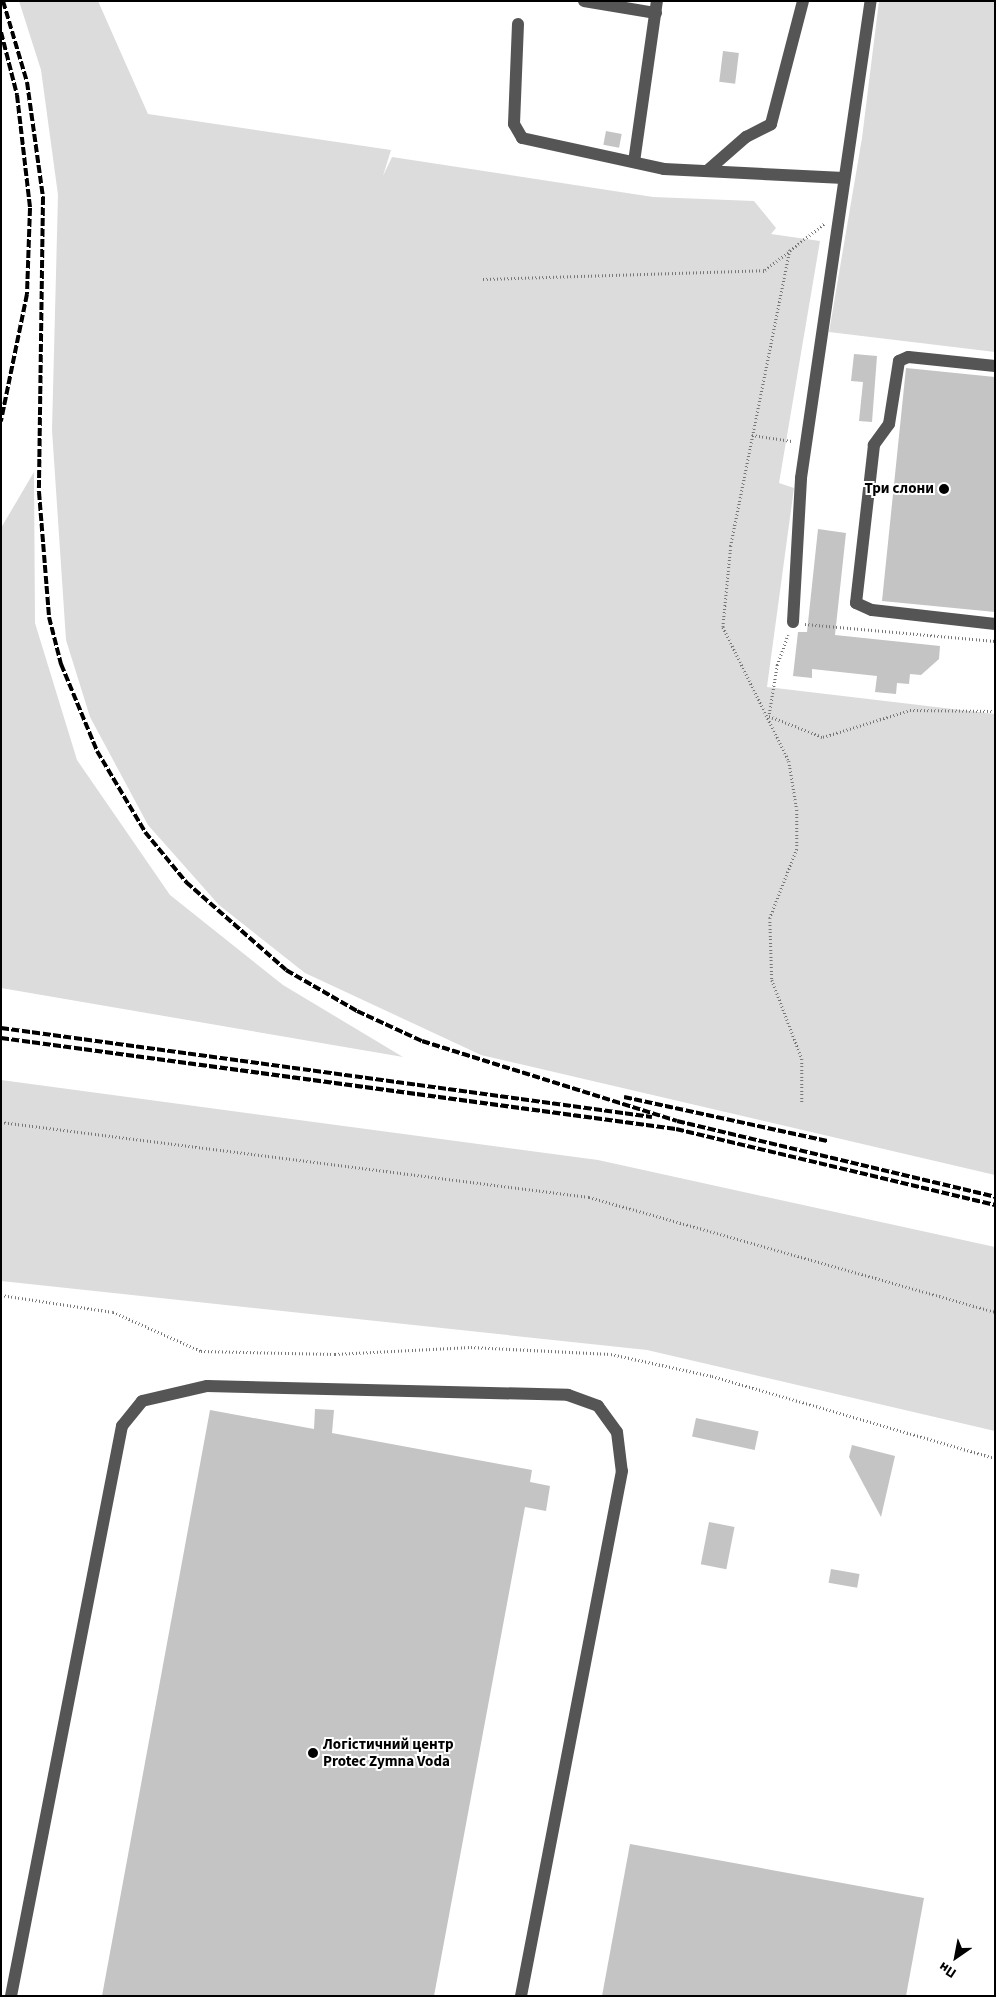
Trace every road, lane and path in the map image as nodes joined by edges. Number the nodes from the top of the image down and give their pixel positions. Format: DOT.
graph roads {
  1 [pos="584,1"];
  2 [pos="803,1"];
  3 [pos="871,1"];
  4 [pos="656,7"];
  5 [pos="518,24"];
  6 [pos="634,162"];
  7 [pos="707,170"];
  8 [pos="844,178"];
  9 [pos="839,212"];
  10 [pos="790,250"];
  11 [pos="483,280"];
  12 [pos="995,366"];
  13 [pos="752,435"];
  14 [pos="806,443"];
  15 [pos="792,622"];
  16 [pos="995,624"];
  17 [pos="995,641"];
  18 [pos="995,711"];
  19 [pos="769,716"];
  20 [pos="802,1102"];
  21 [pos="1,1122"];
  22 [pos="1,1295"];
  23 [pos="995,1312"];
  24 [pos="995,1458"];
  25 [pos="11,1996"];
  26 [pos="521,1996"];
  1 -- 4 [label="street"];
  2 -- 7 [label="street"];
  3 -- 8 [label="street"];
  4 -- 6 [label="street"];
  5 -- 6 [label="street"];
  6 -- 7 [label="street"];
  7 -- 8 [label="street"];
  8 -- 9 [label="street"];
  9 -- 10 [label="path"];
  9 -- 14 [label="street"];
  10 -- 11 [label="path"];
  10 -- 13 [label="path"];
  12 -- 16 [label="street"];
  13 -- 14 [label="path"];
  13 -- 19 [label="path"];
  14 -- 15 [label="street"];
  15 -- 17 [label="path"];
  15 -- 19 [label="path"];
  18 -- 19 [label="path"];
  19 -- 20 [label="path"];
  21 -- 23 [label="path"];
  22 -- 24 [label="path"];
  25 -- 26 [label="street"];
}
